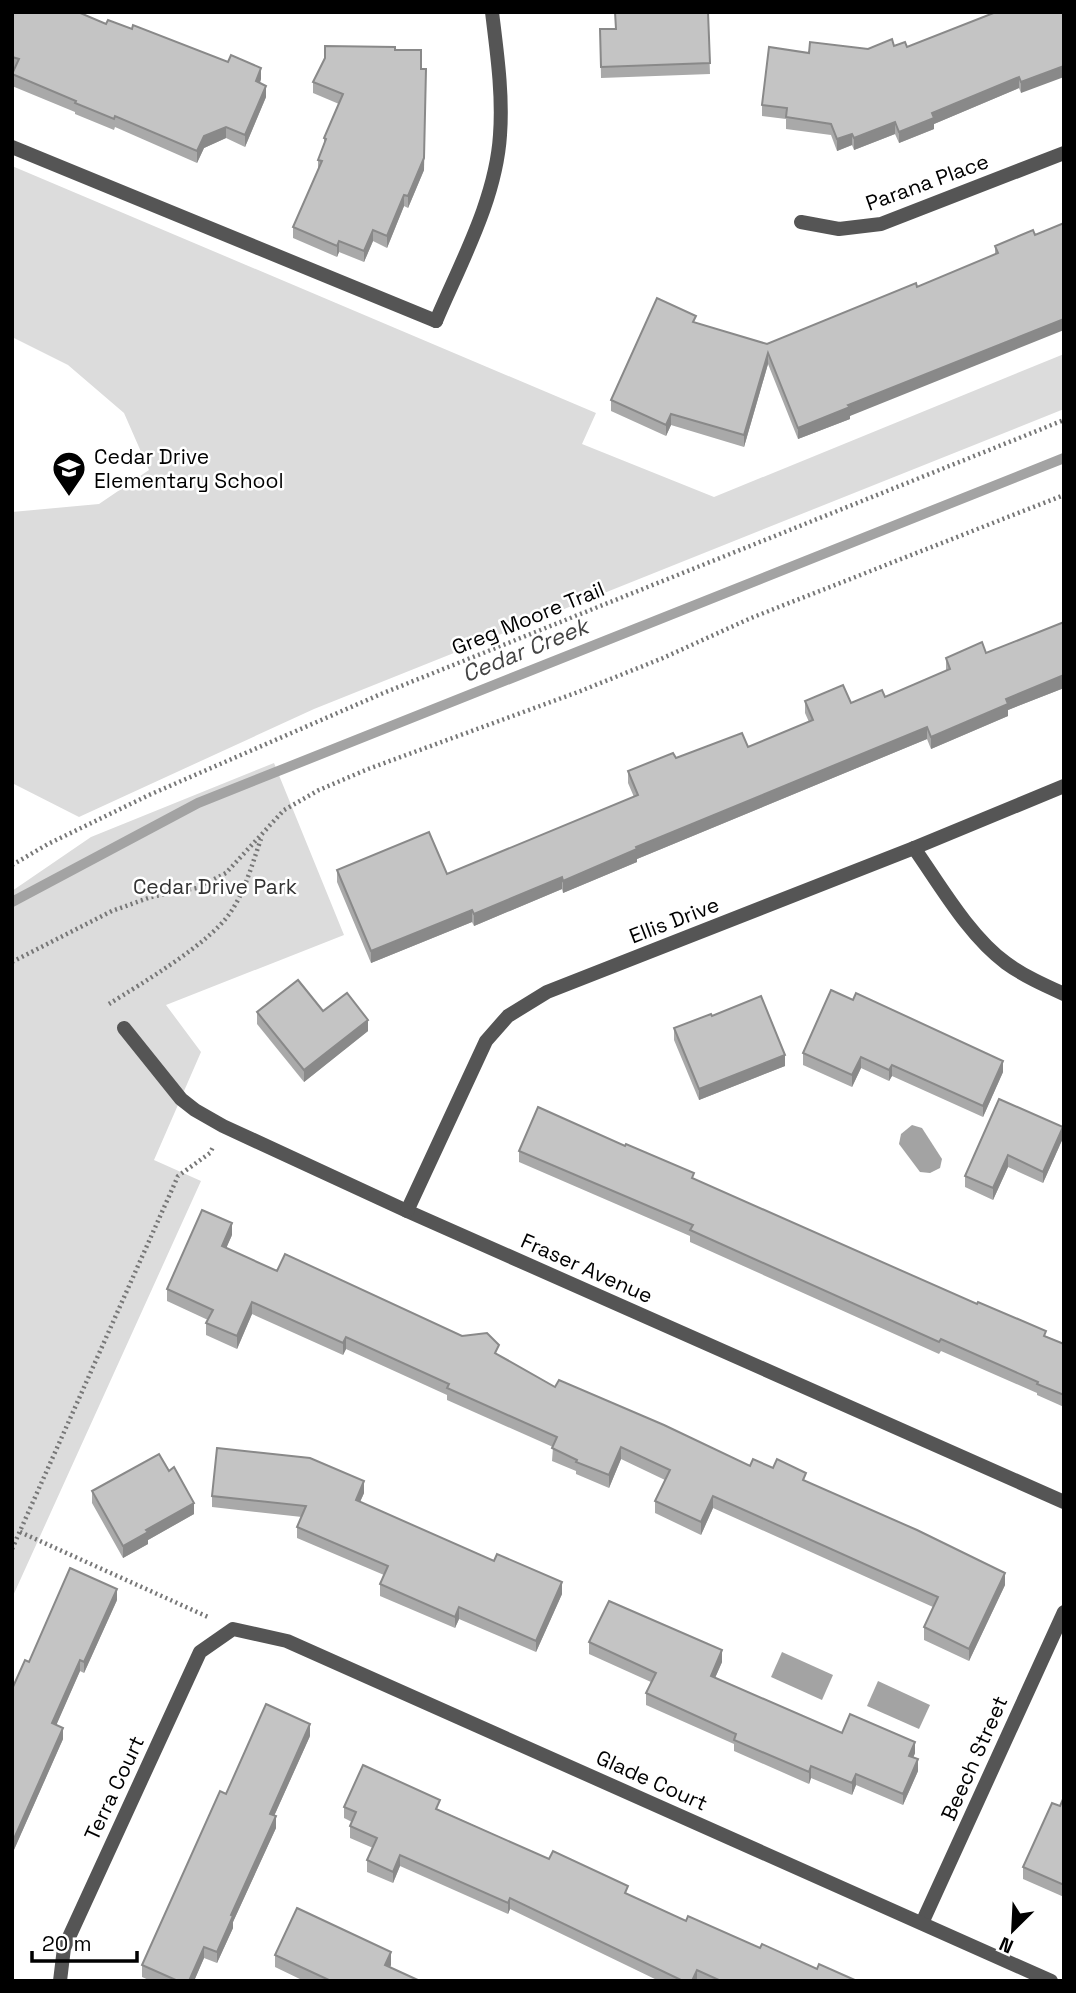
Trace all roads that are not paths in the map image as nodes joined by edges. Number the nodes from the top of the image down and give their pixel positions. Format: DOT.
graph roads {
  1 [pos="492,12"];
  2 [pos="12,147"];
  3 [pos="1064,153"];
  4 [pos="801,222"];
  5 [pos="1064,786"];
  6 [pos="914,848"];
  7 [pos="1064,994"];
  8 [pos="124,1028"];
  9 [pos="407,1211"];
  10 [pos="1064,1502"];
  11 [pos="1064,1612"];
  12 [pos="233,1629"];
  13 [pos="922,1923"];
  14 [pos="60,1981"];
  15 [pos="1051,1981"];
  1 -- 2 [label="street"];
  3 -- 4 [label="street, Parana Place"];
  5 -- 6 [label="street, Ellis Drive"];
  6 -- 7 [label="street"];
  6 -- 9 [label="street, Ellis Drive"];
  8 -- 9 [label="street, Fraser Avenue"];
  9 -- 10 [label="street, Fraser Avenue"];
  11 -- 13 [label="street, Beech Street"];
  12 -- 13 [label="street, Glade Court"];
  12 -- 14 [label="street, Terra Court"];
  13 -- 15 [label="street, Glade Court"];
}
